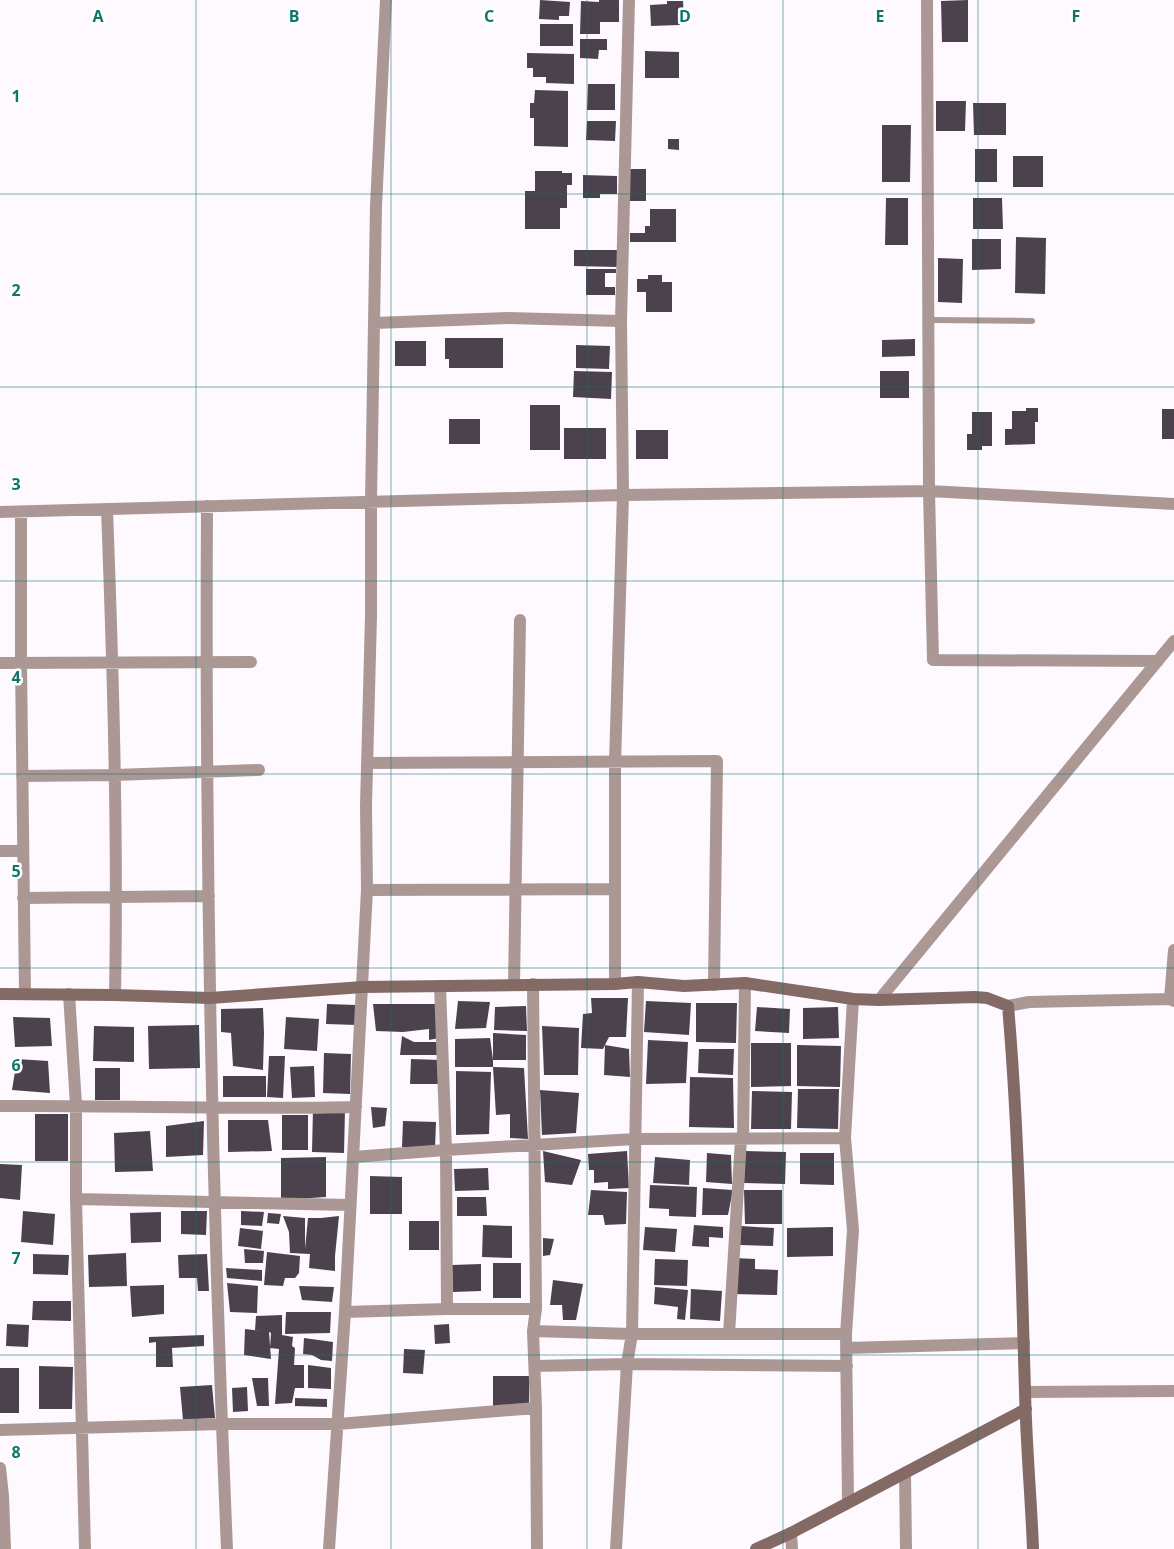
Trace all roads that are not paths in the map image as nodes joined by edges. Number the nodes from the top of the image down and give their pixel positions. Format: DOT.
graph roads {
  1 [pos="386,0"];
  2 [pos="629,0"];
  3 [pos="927,0"];
  4 [pos="621,320"];
  5 [pos="929,320"];
  6 [pos="1032,321"];
  7 [pos="374,323"];
  8 [pos="929,492"];
  9 [pos="623,494"];
  10 [pos="370,501"];
  11 [pos="1174,504"];
  12 [pos="207,506"];
  13 [pos="106,509"];
  14 [pos="0,512"];
  15 [pos="21,512"];
  16 [pos="520,620"];
  17 [pos="1174,641"];
  18 [pos="1160,658"];
  19 [pos="112,662"];
  20 [pos="206,662"];
  21 [pos="251,662"];
  22 [pos="1174,662"];
  23 [pos="0,663"];
  24 [pos="21,663"];
  25 [pos="615,762"];
  26 [pos="368,763"];
  27 [pos="517,763"];
  28 [pos="259,770"];
  29 [pos="208,772"];
  30 [pos="115,775"];
  31 [pos="22,776"];
  32 [pos="0,851"];
  33 [pos="23,851"];
  34 [pos="615,889"];
  35 [pos="368,890"];
  36 [pos="515,890"];
  37 [pos="209,896"];
  38 [pos="23,898"];
  39 [pos="117,898"];
  40 [pos="1174,950"];
  41 [pos="638,982"];
  42 [pos="745,983"];
  43 [pos="533,984"];
  44 [pos="615,984"];
  45 [pos="514,985"];
  46 [pos="714,985"];
  47 [pos="440,986"];
  48 [pos="363,987"];
  49 [pos="0,994"];
  50 [pos="25,994"];
  51 [pos="69,994"];
  52 [pos="115,995"];
  53 [pos="210,998"];
  54 [pos="853,999"];
  55 [pos="879,1000"];
  56 [pos="1172,1000"];
  57 [pos="1008,1006"];
  58 [pos="76,1105"];
  59 [pos="0,1106"];
  60 [pos="356,1107"];
  61 [pos="213,1108"];
  62 [pos="845,1138"];
  63 [pos="635,1139"];
  64 [pos="742,1139"];
  65 [pos="535,1144"];
  66 [pos="446,1150"];
  67 [pos="353,1157"];
  68 [pos="76,1199"];
  69 [pos="214,1202"];
  70 [pos="350,1205"];
  71 [pos="447,1309"];
  72 [pos="536,1309"];
  73 [pos="345,1312"];
  74 [pos="533,1331"];
  75 [pos="632,1334"];
  76 [pos="729,1334"];
  77 [pos="846,1334"];
  78 [pos="1024,1343"];
  79 [pos="846,1348"];
  80 [pos="627,1364"];
  81 [pos="535,1366"];
  82 [pos="847,1366"];
  83 [pos="1174,1391"];
  84 [pos="1025,1392"];
  85 [pos="536,1408"];
  86 [pos="1026,1409"];
  87 [pos="222,1424"];
  88 [pos="338,1424"];
  89 [pos="82,1428"];
  90 [pos="0,1430"];
  91 [pos="0,1468"];
  92 [pos="905,1473"];
  93 [pos="848,1502"];
  94 [pos="791,1533"];
  95 [pos="5,1549"];
  96 [pos="84,1549"];
  97 [pos="227,1549"];
  98 [pos="329,1549"];
  99 [pos="537,1549"];
  100 [pos="616,1549"];
  101 [pos="756,1549"];
  102 [pos="792,1549"];
  103 [pos="906,1549"];
  104 [pos="1033,1549"];
  1 -- 7 [label="street"];
  2 -- 4 [label="street"];
  3 -- 5 [label="street"];
  4 -- 7 [label="street"];
  4 -- 9 [label="street"];
  5 -- 6 [label="lane"];
  5 -- 8 [label="street"];
  7 -- 10 [label="street"];
  8 -- 9 [label="street"];
  8 -- 11 [label="street"];
  8 -- 18 [label="street"];
  9 -- 10 [label="street"];
  9 -- 25 [label="street"];
  10 -- 12 [label="street"];
  10 -- 26 [label="street"];
  12 -- 13 [label="street"];
  12 -- 20 [label="street"];
  13 -- 15 [label="street"];
  13 -- 19 [label="street"];
  14 -- 15 [label="street"];
  15 -- 24 [label="street"];
  16 -- 27 [label="street"];
  17 -- 18 [label="street"];
  18 -- 22 [label="street"];
  18 -- 55 [label="street"];
  19 -- 20 [label="street"];
  19 -- 24 [label="street"];
  19 -- 30 [label="street"];
  20 -- 21 [label="street"];
  20 -- 29 [label="street"];
  23 -- 24 [label="street"];
  24 -- 31 [label="street"];
  25 -- 27 [label="street"];
  25 -- 34 [label="street"];
  25 -- 46 [label="street"];
  26 -- 27 [label="street"];
  26 -- 35 [label="street"];
  27 -- 36 [label="street"];
  28 -- 29 [label="street"];
  29 -- 30 [label="street"];
  29 -- 37 [label="street"];
  30 -- 31 [label="street"];
  30 -- 39 [label="street"];
  31 -- 33 [label="street"];
  32 -- 33 [label="street"];
  33 -- 38 [label="street"];
  34 -- 36 [label="street"];
  34 -- 44 [label="street"];
  35 -- 36 [label="street"];
  35 -- 48 [label="street"];
  36 -- 45 [label="street"];
  37 -- 39 [label="street"];
  37 -- 53 [label="street"];
  38 -- 39 [label="street"];
  38 -- 50 [label="street"];
  39 -- 52 [label="street"];
  40 -- 56 [label="street"];
  41 -- 44 [label="street"];
  41 -- 46 [label="street"];
  41 -- 63 [label="street"];
  42 -- 46 [label="street"];
  42 -- 54 [label="street"];
  42 -- 64 [label="street"];
  43 -- 44 [label="street"];
  43 -- 45 [label="street"];
  43 -- 65 [label="street"];
  45 -- 47 [label="street"];
  47 -- 48 [label="street"];
  47 -- 66 [label="street"];
  48 -- 53 [label="street"];
  48 -- 60 [label="street"];
  49 -- 50 [label="street"];
  50 -- 51 [label="street"];
  51 -- 52 [label="street"];
  51 -- 58 [label="street"];
  52 -- 53 [label="street"];
  53 -- 61 [label="street"];
  54 -- 55 [label="street"];
  54 -- 62 [label="street"];
  55 -- 57 [label="street"];
  56 -- 57 [label="street"];
  57 -- 78 [label="street"];
  58 -- 59 [label="street"];
  58 -- 61 [label="street"];
  58 -- 68 [label="street"];
  60 -- 61 [label="street"];
  60 -- 67 [label="street"];
  61 -- 69 [label="street"];
  62 -- 64 [label="street"];
  62 -- 77 [label="street"];
  63 -- 64 [label="street"];
  63 -- 65 [label="street"];
  63 -- 75 [label="street"];
  64 -- 76 [label="street"];
  65 -- 66 [label="street"];
  65 -- 72 [label="street"];
  66 -- 67 [label="street"];
  66 -- 71 [label="street"];
  67 -- 70 [label="street"];
  68 -- 69 [label="street"];
  68 -- 89 [label="street"];
  69 -- 70 [label="street"];
  69 -- 87 [label="street"];
  70 -- 73 [label="street"];
  71 -- 72 [label="street"];
  71 -- 73 [label="street"];
  72 -- 74 [label="street"];
  73 -- 88 [label="street"];
  74 -- 75 [label="street"];
  74 -- 81 [label="street"];
  75 -- 76 [label="street"];
  75 -- 80 [label="street"];
  76 -- 77 [label="street"];
  77 -- 79 [label="street"];
  78 -- 79 [label="street"];
  78 -- 84 [label="street"];
  79 -- 82 [label="street"];
  80 -- 81 [label="street"];
  80 -- 82 [label="street"];
  80 -- 100 [label="street"];
  81 -- 85 [label="street"];
  82 -- 93 [label="street"];
  83 -- 84 [label="street"];
  84 -- 86 [label="street"];
  85 -- 88 [label="street"];
  85 -- 99 [label="street"];
  86 -- 92 [label="street"];
  86 -- 104 [label="street"];
  87 -- 88 [label="street"];
  87 -- 89 [label="street"];
  87 -- 97 [label="street"];
  88 -- 98 [label="street"];
  89 -- 90 [label="street"];
  89 -- 96 [label="street"];
  91 -- 95 [label="street"];
  92 -- 93 [label="street"];
  92 -- 103 [label="street"];
  93 -- 94 [label="street"];
  94 -- 101 [label="street"];
  94 -- 102 [label="street"];
}
